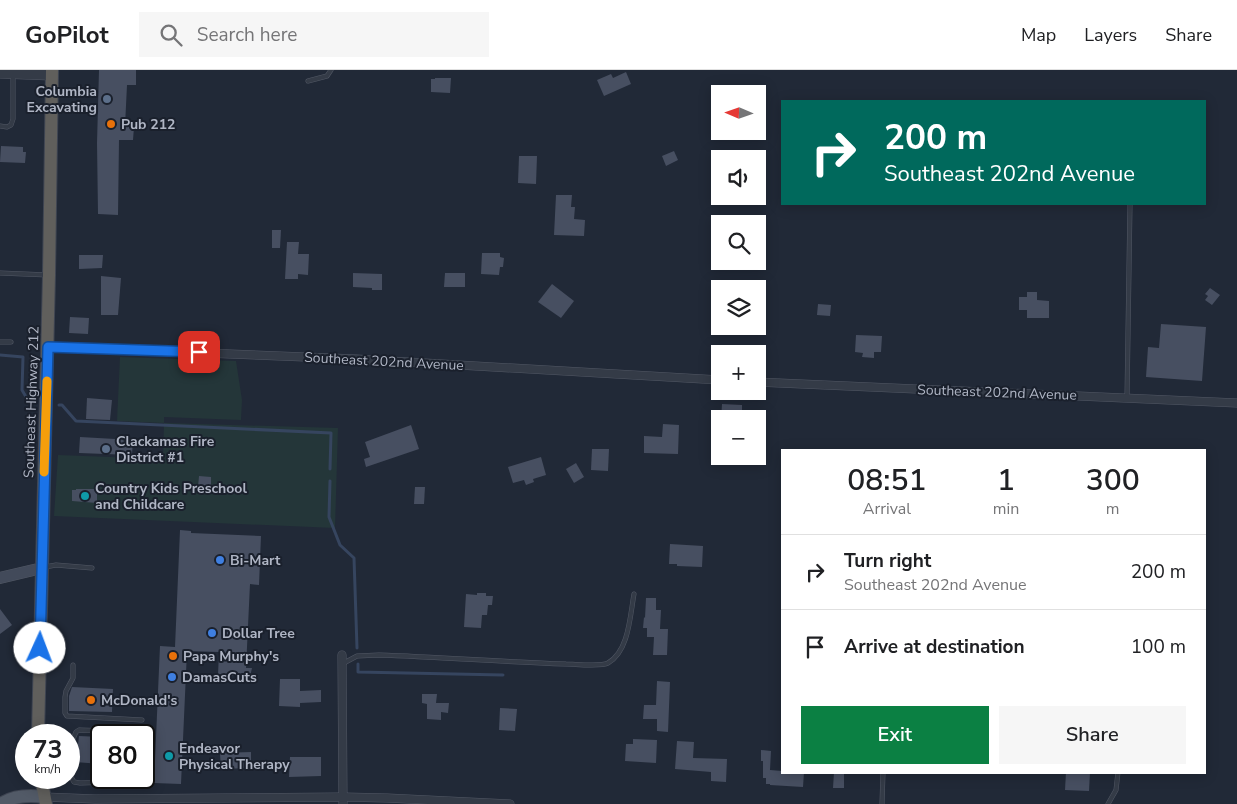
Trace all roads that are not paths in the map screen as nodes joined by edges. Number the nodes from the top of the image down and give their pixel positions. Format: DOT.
graph roads {
  1 [pos="331,70"];
  2 [pos="52,72"];
  3 [pos="0,73"];
  4 [pos="13,74"];
  5 [pos="308,81"];
  6 [pos="0,126"];
  7 [pos="1130,205"];
  8 [pos="0,273"];
  9 [pos="49,275"];
  10 [pos="0,342"];
  11 [pos="11,342"];
  12 [pos="48,347"];
  13 [pos="711,379"];
  14 [pos="766,382"];
  15 [pos="1127,398"];
  16 [pos="1237,402"];
  17 [pos="42,568"];
  18 [pos="92,568"];
  19 [pos="0,578"];
  20 [pos="634,594"];
  21 [pos="342,655"];
  22 [pos="342,664"];
  23 [pos="73,665"];
  24 [pos="142,720"];
  25 [pos="38,724"];
  26 [pos="884,774"];
  27 [pos="1118,774"];
  28 [pos="45,800"];
  29 [pos="135,801"];
  30 [pos="173,801"];
  31 [pos="342,801"];
  32 [pos="1,804"];
  33 [pos="510,804"];
  34 [pos="882,804"];
  35 [pos="1108,804"];
  1 -- 5 [label="lane"];
  2 -- 4 [label="street"];
  2 -- 9 [label="highway, Southeast Highway 212"];
  3 -- 4 [label="street"];
  4 -- 6 [label="lane"];
  7 -- 15 [label="lane"];
  8 -- 9 [label="lane"];
  9 -- 12 [label="highway, Southeast Highway 212"];
  10 -- 11 [label="lane"];
  12 -- 13 [label="street, Southeast 202nd Avenue"];
  12 -- 17 [label="highway, Southeast Highway 212"];
  14 -- 15 [label="street, Southeast 202nd Avenue"];
  15 -- 16 [label="street, Southeast 202nd Avenue"];
  17 -- 18 [label="lane"];
  17 -- 19 [label="main road"];
  17 -- 25 [label="highway, Southeast Highway 212"];
  20 -- 22 [label="lane"];
  21 -- 22 [label="street"];
  22 -- 31 [label="street"];
  23 -- 24 [label="lane"];
  26 -- 34 [label="lane"];
  27 -- 35 [label="lane"];
  28 -- 29 [label="street"];
  28 -- 32 [label="main road"];
  29 -- 30 [label="street"];
  30 -- 31 [label="street"];
  31 -- 33 [label="street"];
}
